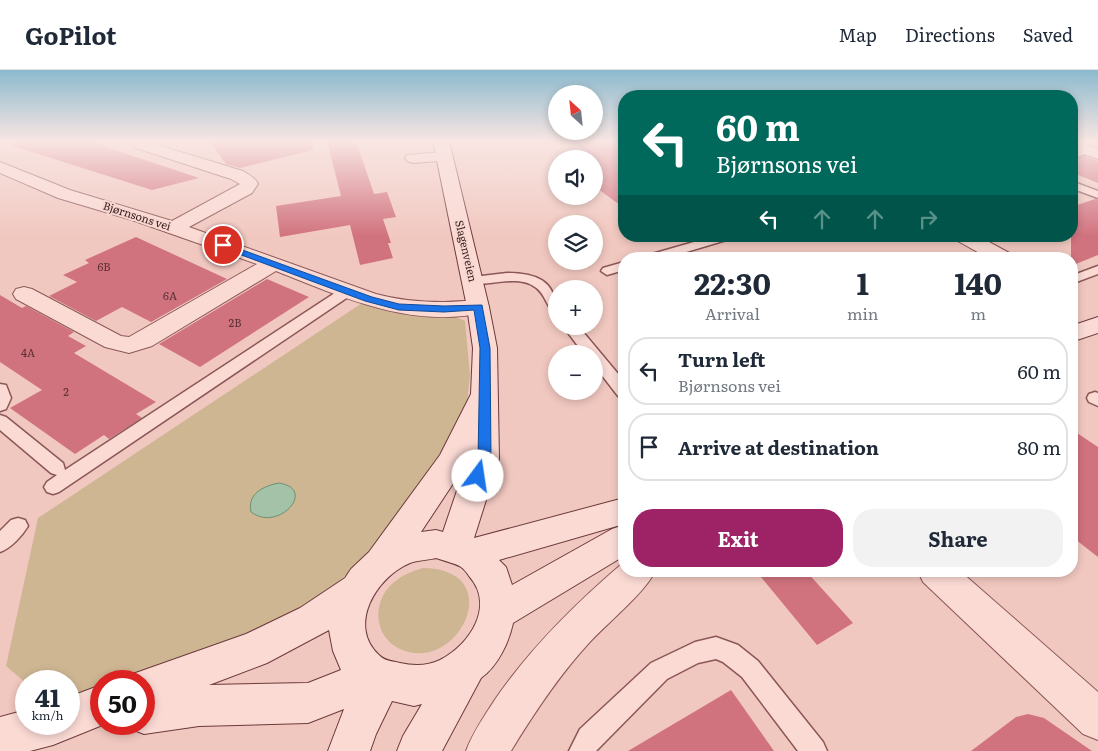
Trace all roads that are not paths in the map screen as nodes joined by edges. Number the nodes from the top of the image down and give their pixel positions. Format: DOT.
graph roads {
  1 [pos="14,173"];
  2 [pos="230,173"];
  3 [pos="448,173"];
  4 [pos="1078,187"];
  5 [pos="1098,195"];
  6 [pos="172,228"];
  7 [pos="708,242"];
  8 [pos="973,242"];
  9 [pos="673,252"];
  10 [pos="993,252"];
  11 [pos="274,263"];
  12 [pos="618,268"];
  13 [pos="1098,270"];
  14 [pos="606,271"];
  15 [pos="1078,277"];
  16 [pos="472,281"];
  17 [pos="349,290"];
  18 [pos="24,294"];
  19 [pos="548,296"];
  20 [pos="1098,304"];
  21 [pos="478,307"];
  22 [pos="1078,312"];
  23 [pos="1098,324"];
  24 [pos="1078,332"];
  25 [pos="577,335"];
  26 [pos="585,345"];
  27 [pos="603,367"];
  28 [pos="618,385"];
  29 [pos="0,389"];
  30 [pos="485,392"];
  31 [pos="0,406"];
  32 [pos="0,421"];
  33 [pos="57,468"];
  34 [pos="53,487"];
  35 [pos="618,512"];
  36 [pos="18,526"];
  37 [pos="0,542"];
  38 [pos="618,542"];
  39 [pos="462,550"];
  40 [pos="382,562"];
  41 [pos="631,577"];
  42 [pos="942,577"];
  43 [pos="356,590"];
  44 [pos="500,611"];
  45 [pos="466,668"];
  46 [pos="379,679"];
  47 [pos="155,685"];
  48 [pos="155,712"];
  49 [pos="1098,719"];
  50 [pos="15,734"];
  51 [pos="0,738"];
  52 [pos="349,751"];
  53 [pos="418,751"];
  54 [pos="487,751"];
  55 [pos="582,751"];
  56 [pos="814,751"];
  1 -- 6 [label="street, Bjørnsons vei"];
  2 -- 6 [label="street"];
  3 -- 16 [label="street, Slagenveien"];
  4 -- 5 [label="lane"];
  6 -- 11 [label="street, Bjørnsons vei"];
  7 -- 9 [label="lane"];
  8 -- 10 [label="street"];
  11 -- 17 [label="street, Bjørnsons vei"];
  11 -- 18 [label="street"];
  12 -- 14 [label="lane"];
  13 -- 15 [label="lane"];
  16 -- 19 [label="lane"];
  16 -- 21 [label="street, Slagenveien"];
  17 -- 21 [label="street, Bjørnsons vei"];
  17 -- 34 [label="lane"];
  20 -- 22 [label="street"];
  21 -- 30 [label="street, Slagenveien"];
  23 -- 24 [label="street"];
  25 -- 26 [label="lane"];
  27 -- 28 [label="lane"];
  29 -- 31 [label="lane"];
  30 -- 39 [label="street, Slagenveien"];
  30 -- 40 [label="street, Slagenveien"];
  32 -- 33 [label="lane"];
  35 -- 39 [label="street"];
  36 -- 37 [label="lane"];
  38 -- 44 [label="street"];
  39 -- 40 [label="street"];
  39 -- 44 [label="street"];
  40 -- 43 [label="street"];
  41 -- 54 [label="street"];
  42 -- 49 [label="street"];
  43 -- 46 [label="street"];
  43 -- 47 [label="street"];
  44 -- 45 [label="street"];
  45 -- 46 [label="street"];
  45 -- 53 [label="street"];
  46 -- 48 [label="street"];
  46 -- 52 [label="street"];
  50 -- 51 [label="street"];
  55 -- 56 [label="lane"];
}
